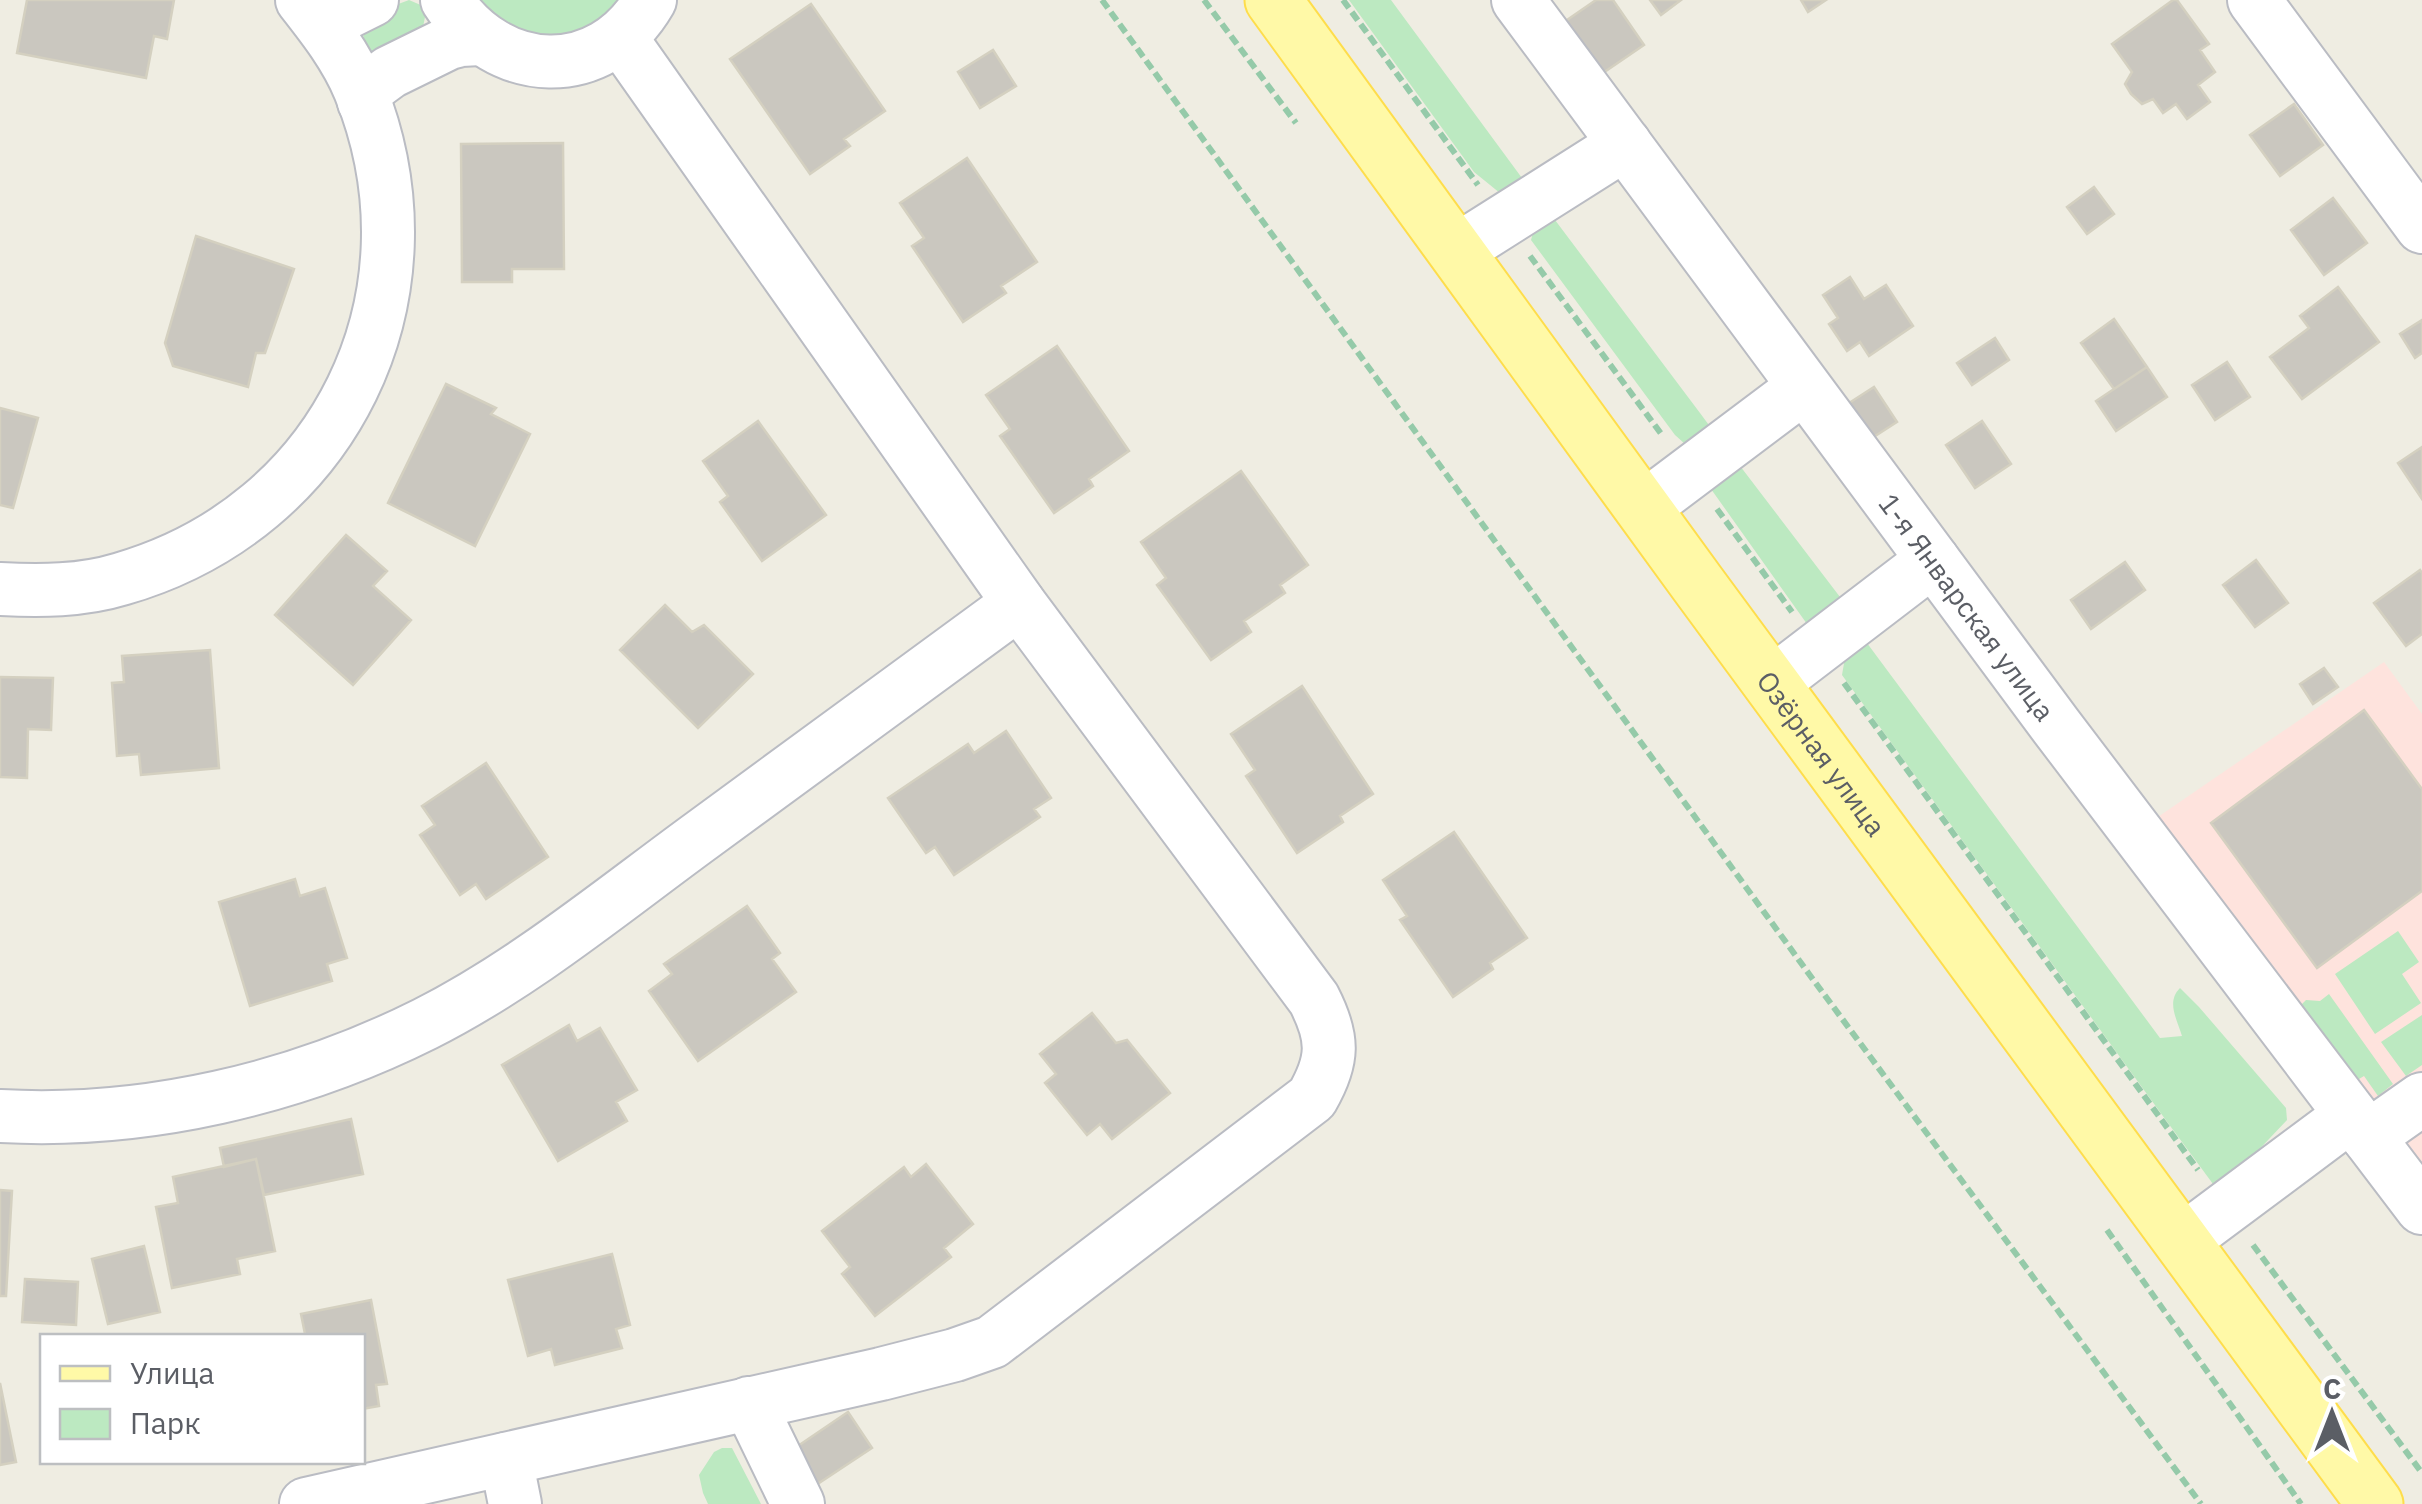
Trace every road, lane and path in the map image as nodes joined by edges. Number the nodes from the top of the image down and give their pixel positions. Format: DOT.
graph roads {
  1 [pos="372,0"];
  2 [pos="446,0"];
  3 [pos="1102,0"];
  4 [pos="1273,0"];
  5 [pos="1342,0"];
  6 [pos="1518,0"];
  7 [pos="2254,0"];
  8 [pos="306,5"];
  9 [pos="635,19"];
  10 [pos="480,39"];
  11 [pos="364,102"];
  12 [pos="1625,144"];
  13 [pos="1504,221"];
  14 [pos="2422,227"];
  15 [pos="1456,251"];
  16 [pos="1804,388"];
  17 [pos="1690,472"];
  18 [pos="1643,508"];
  19 [pos="1933,560"];
  20 [pos="0,589"];
  21 [pos="1019,603"];
  22 [pos="1818,648"];
  23 [pos="1772,683"];
  24 [pos="2422,1100"];
  25 [pos="0,1116"];
  26 [pos="2360,1126"];
  27 [pos="2226,1208"];
  28 [pos="2422,1208"];
  29 [pos="2182,1242"];
  30 [pos="748,1404"];
  31 [pos="2422,1473"];
  32 [pos="510,1482"];
  33 [pos="306,1504"];
  34 [pos="798,1504"];
  35 [pos="2201,1504"];
  36 [pos="2376,1504"];
  1 -- 8 [label="street"];
  2 -- 10 [label="street"];
  3 -- 35 [label="path"];
  4 -- 15 [label="main road, Озёрная улица"];
  5 -- 13 [label="path"];
  6 -- 12 [label="street, 1-я Январская улица"];
  7 -- 14 [label="street"];
  8 -- 11 [label="street"];
  9 -- 10 [label="street"];
  9 -- 21 [label="street"];
  10 -- 11 [label="street"];
  11 -- 20 [label="street"];
  12 -- 13 [label="street"];
  12 -- 16 [label="street, 1-я Январская улица"];
  13 -- 15 [label="street"];
  13 -- 17 [label="path"];
  15 -- 18 [label="main road, Озёрная улица"];
  16 -- 17 [label="street"];
  16 -- 19 [label="street, 1-я Январская улица"];
  17 -- 18 [label="street"];
  17 -- 22 [label="path"];
  18 -- 23 [label="main road, Озёрная улица"];
  19 -- 22 [label="street"];
  19 -- 26 [label="street, 1-я Январская улица"];
  21 -- 25 [label="street"];
  21 -- 30 [label="street"];
  22 -- 23 [label="street"];
  22 -- 27 [label="path"];
  23 -- 29 [label="main road, Озёрная улица"];
  24 -- 26 [label="street"];
  26 -- 27 [label="street"];
  26 -- 28 [label="street, 1-я Январская улица"];
  27 -- 29 [label="street"];
  27 -- 31 [label="path"];
  29 -- 36 [label="main road, Озёрная улица"];
  30 -- 32 [label="street"];
  30 -- 34 [label="street"];
  32 -- 33 [label="street"];
}
